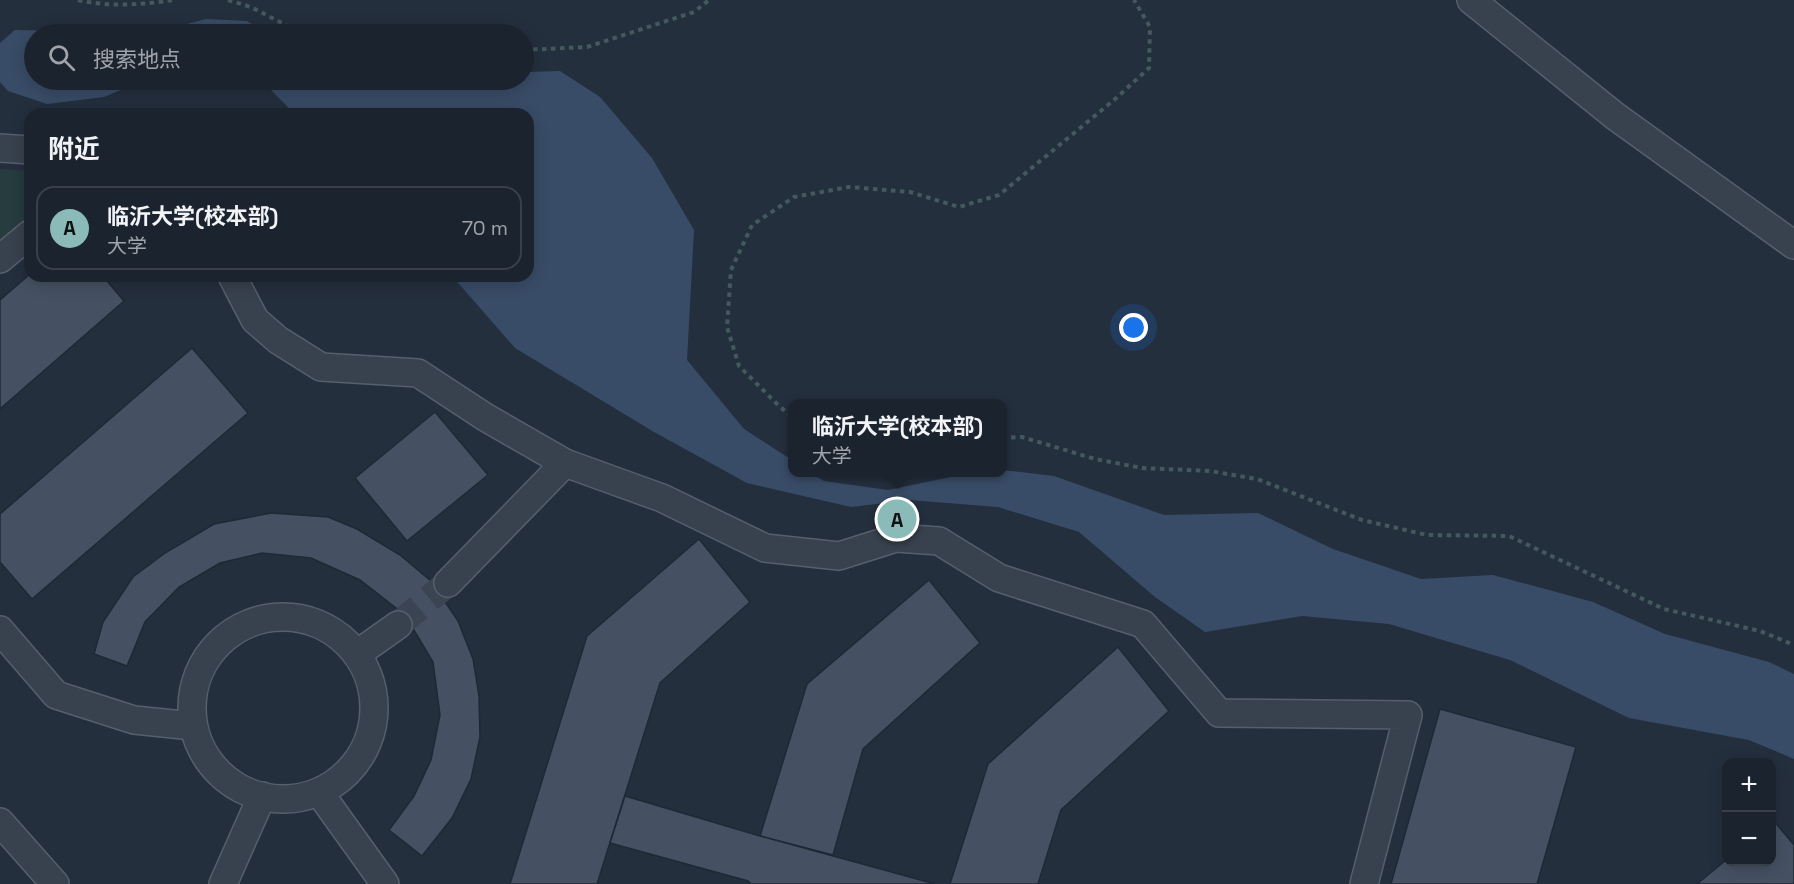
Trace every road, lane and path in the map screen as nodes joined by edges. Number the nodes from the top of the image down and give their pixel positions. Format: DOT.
graph roads {
  1 [pos="78,0"];
  2 [pos="173,0"];
  3 [pos="228,0"];
  4 [pos="709,0"];
  5 [pos="1134,0"];
  6 [pos="1471,0"];
  7 [pos="284,24"];
  8 [pos="534,50"];
  9 [pos="0,148"];
  10 [pos="24,150"];
  11 [pos="24,239"];
  12 [pos="1794,245"];
  13 [pos="0,259"];
  14 [pos="235,282"];
  15 [pos="788,413"];
  16 [pos="1007,438"];
  17 [pos="565,463"];
  18 [pos="448,583"];
  19 [pos="398,625"];
  20 [pos="0,630"];
  21 [pos="1794,645"];
  22 [pos="357,654"];
  23 [pos="193,726"];
  24 [pos="319,792"];
  25 [pos="262,796"];
  26 [pos="0,822"];
  27 [pos="55,884"];
  28 [pos="223,884"];
  29 [pos="385,884"];
  30 [pos="1364,884"];
  1 -- 2 [label="path"];
  3 -- 7 [label="path"];
  4 -- 8 [label="path"];
  5 -- 15 [label="path"];
  6 -- 12 [label="street"];
  9 -- 10 [label="street"];
  11 -- 13 [label="street"];
  14 -- 17 [label="street"];
  16 -- 21 [label="path"];
  17 -- 18 [label="street"];
  17 -- 30 [label="street"];
  19 -- 22 [label="street"];
  20 -- 23 [label="street"];
  22 -- 23 [label="street"];
  22 -- 24 [label="street"];
  23 -- 25 [label="street"];
  24 -- 25 [label="street"];
  24 -- 29 [label="street"];
  25 -- 28 [label="street"];
  26 -- 27 [label="street"];
}
